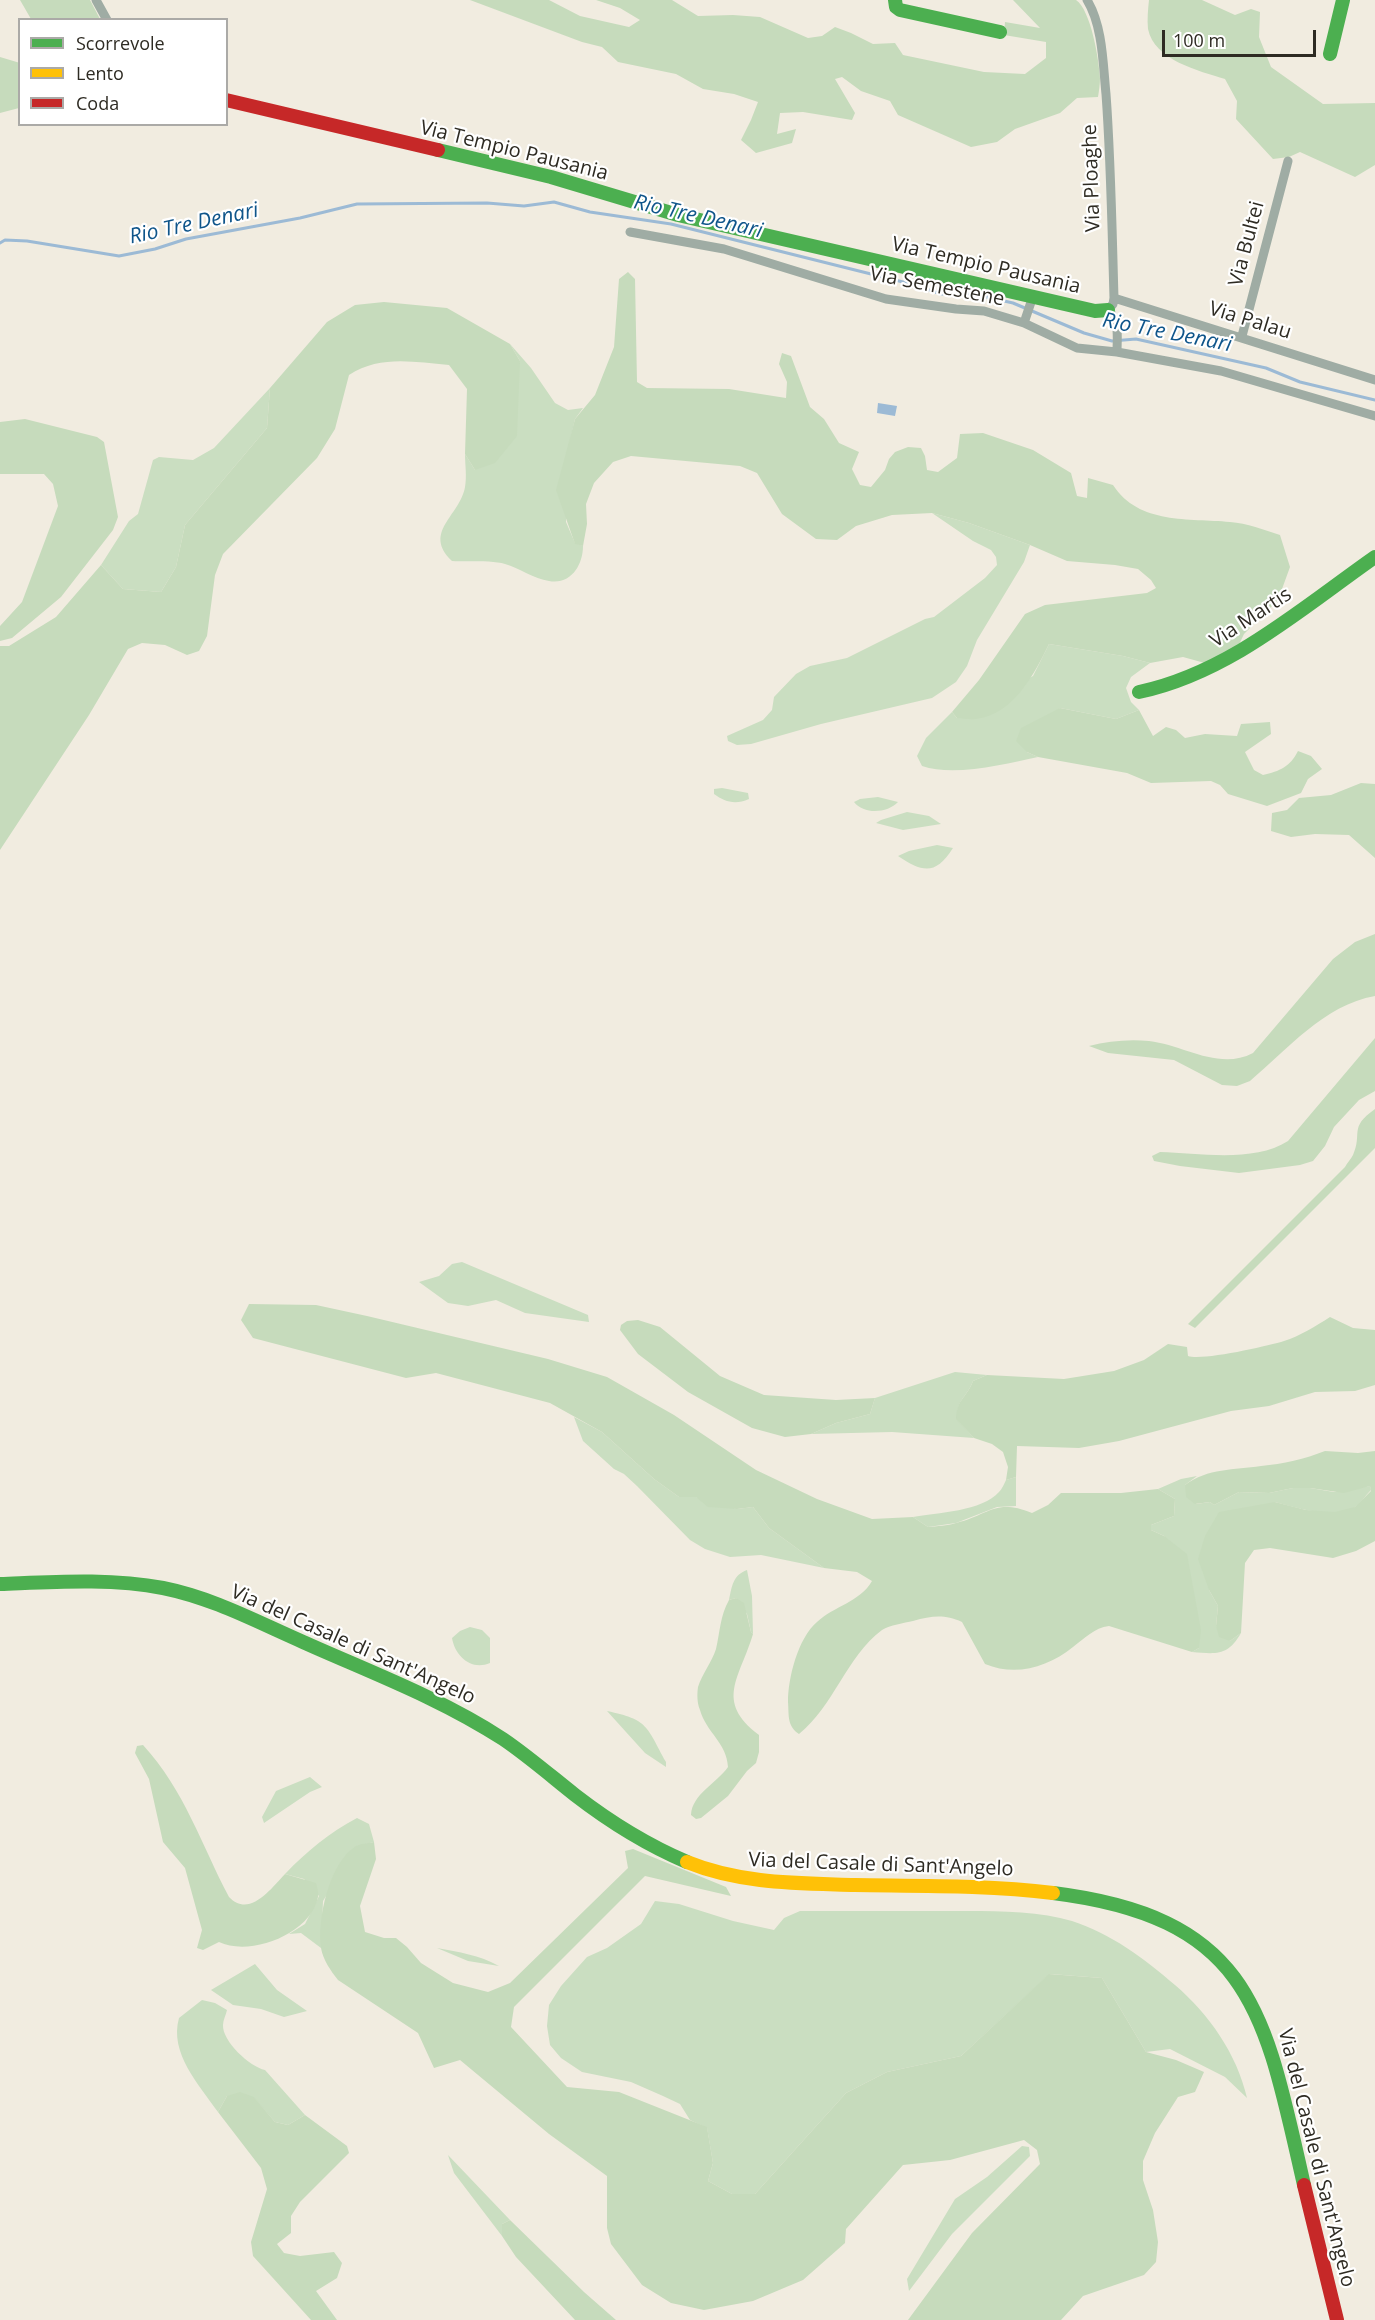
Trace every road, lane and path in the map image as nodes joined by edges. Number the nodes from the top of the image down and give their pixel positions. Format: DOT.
graph roads {
  1 [pos="96,0"];
  2 [pos="895,0"];
  3 [pos="1087,0"];
  4 [pos="1343,0"];
  5 [pos="106,18"];
  6 [pos="1000,32"];
  7 [pos="1330,54"];
  8 [pos="228,100"];
  9 [pos="1288,161"];
  10 [pos="630,232"];
  11 [pos="1033,296"];
  12 [pos="1111,304"];
  13 [pos="1024,323"];
  14 [pos="1242,336"];
  15 [pos="1117,352"];
  16 [pos="1375,380"];
  17 [pos="1375,416"];
  18 [pos="1375,557"];
  19 [pos="1139,692"];
  20 [pos="0,1584"];
  21 [pos="1338,2320"];
  1 -- 5 [label="street"];
  2 -- 6 [label="main road"];
  3 -- 12 [label="street, Via Ploaghe"];
  4 -- 7 [label="main road"];
  8 -- 11 [label="main road, Via Tempio Pausania"];
  9 -- 14 [label="street, Via Bultei"];
  10 -- 13 [label="street, Via Semestene"];
  11 -- 12 [label="main road, Via Tempio Pausania"];
  11 -- 13 [label="street"];
  12 -- 14 [label="street, Via Palau"];
  12 -- 15 [label="street"];
  13 -- 15 [label="street, Via Semestene"];
  14 -- 16 [label="street, Via Palau"];
  15 -- 17 [label="street, Via Semestene"];
  18 -- 19 [label="main road, Via Martis"];
  20 -- 21 [label="main road, Via del Casale di Sant'Angelo"];
}
